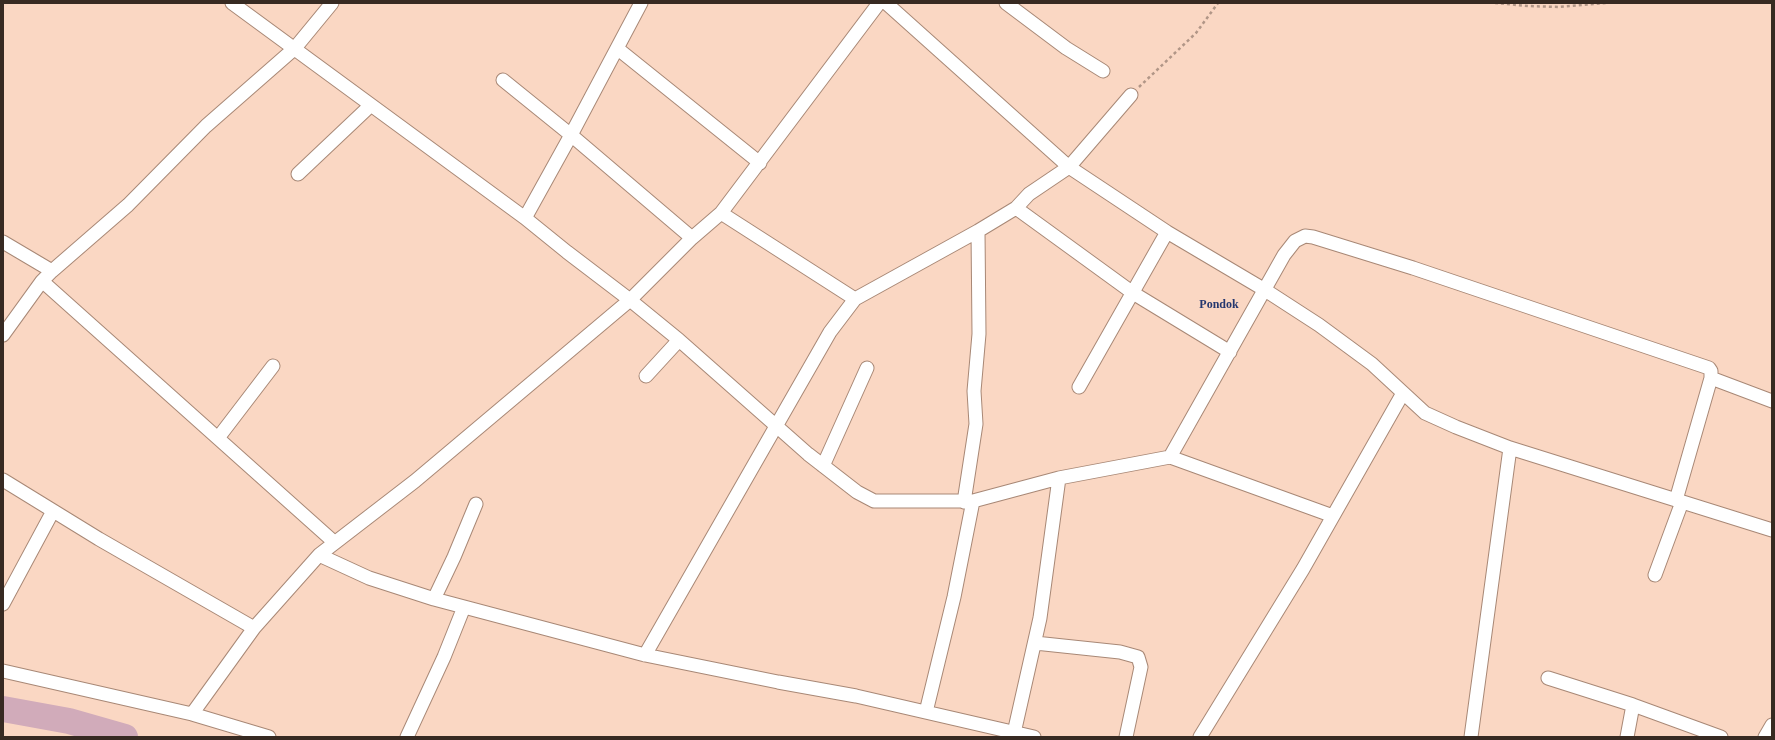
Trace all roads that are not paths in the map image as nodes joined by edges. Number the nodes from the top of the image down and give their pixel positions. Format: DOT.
graph roads {
  1 [pos="232,3"];
  2 [pos="332,3"];
  3 [pos="641,3"];
  4 [pos="879,3"];
  5 [pos="886,3"];
  6 [pos="1006,3"];
  7 [pos="295,48"];
  8 [pos="618,49"];
  9 [pos="1103,71"];
  10 [pos="503,80"];
  11 [pos="1131,95"];
  12 [pos="371,105"];
  13 [pos="572,135"];
  14 [pos="760,163"];
  15 [pos="1068,167"];
  16 [pos="298,174"];
  17 [pos="1016,208"];
  18 [pos="721,213"];
  19 [pos="525,218"];
  20 [pos="978,231"];
  21 [pos="1167,232"];
  22 [pos="692,238"];
  23 [pos="3,242"];
  24 [pos="52,271"];
  25 [pos="42,281"];
  26 [pos="1265,290"];
  27 [pos="1133,293"];
  28 [pos="855,299"];
  29 [pos="630,300"];
  30 [pos="3,335"];
  31 [pos="679,340"];
  32 [pos="1230,352"];
  33 [pos="273,366"];
  34 [pos="867,368"];
  35 [pos="646,376"];
  36 [pos="1711,378"];
  37 [pos="1078,387"];
  38 [pos="1403,393"];
  39 [pos="1772,401"];
  40 [pos="775,427"];
  41 [pos="218,438"];
  42 [pos="1510,448"];
  43 [pos="1170,457"];
  44 [pos="823,466"];
  45 [pos="3,480"];
  46 [pos="1058,485"];
  47 [pos="1679,501"];
  48 [pos="970,503"];
  49 [pos="476,504"];
  50 [pos="53,511"];
  51 [pos="1333,516"];
  52 [pos="1772,530"];
  53 [pos="334,542"];
  54 [pos="319,556"];
  55 [pos="1655,575"];
  56 [pos="434,599"];
  57 [pos="3,604"];
  58 [pos="464,607"];
  59 [pos="254,628"];
  60 [pos="1034,643"];
  61 [pos="645,655"];
  62 [pos="3,671"];
  63 [pos="1548,678"];
  64 [pos="1633,705"];
  65 [pos="926,712"];
  66 [pos="192,714"];
  67 [pos="1772,725"];
  68 [pos="1014,733"];
  69 [pos="269,737"];
  70 [pos="407,737"];
  71 [pos="1034,737"];
  72 [pos="1126,737"];
  73 [pos="1200,737"];
  74 [pos="1471,737"];
  75 [pos="1627,737"];
  76 [pos="1721,737"];
  77 [pos="1765,737"];
  1 -- 7 [label="street"];
  2 -- 7 [label="street"];
  3 -- 8 [label="street"];
  4 -- 14 [label="street"];
  5 -- 15 [label="street"];
  6 -- 9 [label="street"];
  7 -- 12 [label="street"];
  7 -- 24 [label="street"];
  8 -- 13 [label="street"];
  8 -- 14 [label="street"];
  10 -- 13 [label="street"];
  11 -- 15 [label="street"];
  12 -- 16 [label="street"];
  12 -- 19 [label="street"];
  13 -- 19 [label="street"];
  13 -- 22 [label="street"];
  14 -- 18 [label="street"];
  15 -- 17 [label="street"];
  15 -- 21 [label="street"];
  17 -- 20 [label="street"];
  17 -- 27 [label="street"];
  18 -- 22 [label="street"];
  18 -- 28 [label="street"];
  19 -- 29 [label="street"];
  20 -- 28 [label="street"];
  20 -- 48 [label="street"];
  21 -- 26 [label="street"];
  21 -- 27 [label="street"];
  22 -- 29 [label="street"];
  23 -- 24 [label="street"];
  24 -- 25 [label="street"];
  25 -- 30 [label="street"];
  25 -- 41 [label="street"];
  26 -- 32 [label="street"];
  26 -- 36 [label="street"];
  26 -- 38 [label="street"];
  27 -- 32 [label="street"];
  27 -- 37 [label="street"];
  28 -- 40 [label="street"];
  29 -- 31 [label="street"];
  29 -- 53 [label="street"];
  31 -- 35 [label="street"];
  31 -- 40 [label="street"];
  32 -- 43 [label="street"];
  33 -- 41 [label="street"];
  34 -- 44 [label="street"];
  36 -- 39 [label="street"];
  36 -- 47 [label="street"];
  38 -- 42 [label="street"];
  38 -- 51 [label="street"];
  40 -- 44 [label="street"];
  40 -- 61 [label="street"];
  41 -- 53 [label="street"];
  42 -- 47 [label="street"];
  42 -- 74 [label="street"];
  43 -- 46 [label="street"];
  43 -- 51 [label="street"];
  44 -- 48 [label="street"];
  45 -- 50 [label="street"];
  46 -- 48 [label="street"];
  46 -- 60 [label="street"];
  47 -- 52 [label="street"];
  47 -- 55 [label="street"];
  48 -- 65 [label="street"];
  49 -- 56 [label="street"];
  50 -- 57 [label="street"];
  50 -- 59 [label="street"];
  51 -- 73 [label="street"];
  53 -- 54 [label="street"];
  54 -- 56 [label="street"];
  54 -- 59 [label="street"];
  56 -- 58 [label="street"];
  58 -- 61 [label="street"];
  58 -- 70 [label="street"];
  59 -- 66 [label="street"];
  60 -- 68 [label="street"];
  60 -- 72 [label="street"];
  61 -- 65 [label="street"];
  62 -- 66 [label="street"];
  63 -- 64 [label="street"];
  64 -- 75 [label="street"];
  64 -- 76 [label="street"];
  65 -- 68 [label="street"];
  66 -- 69 [label="street"];
  67 -- 77 [label="street"];
  68 -- 71 [label="street"];
}
